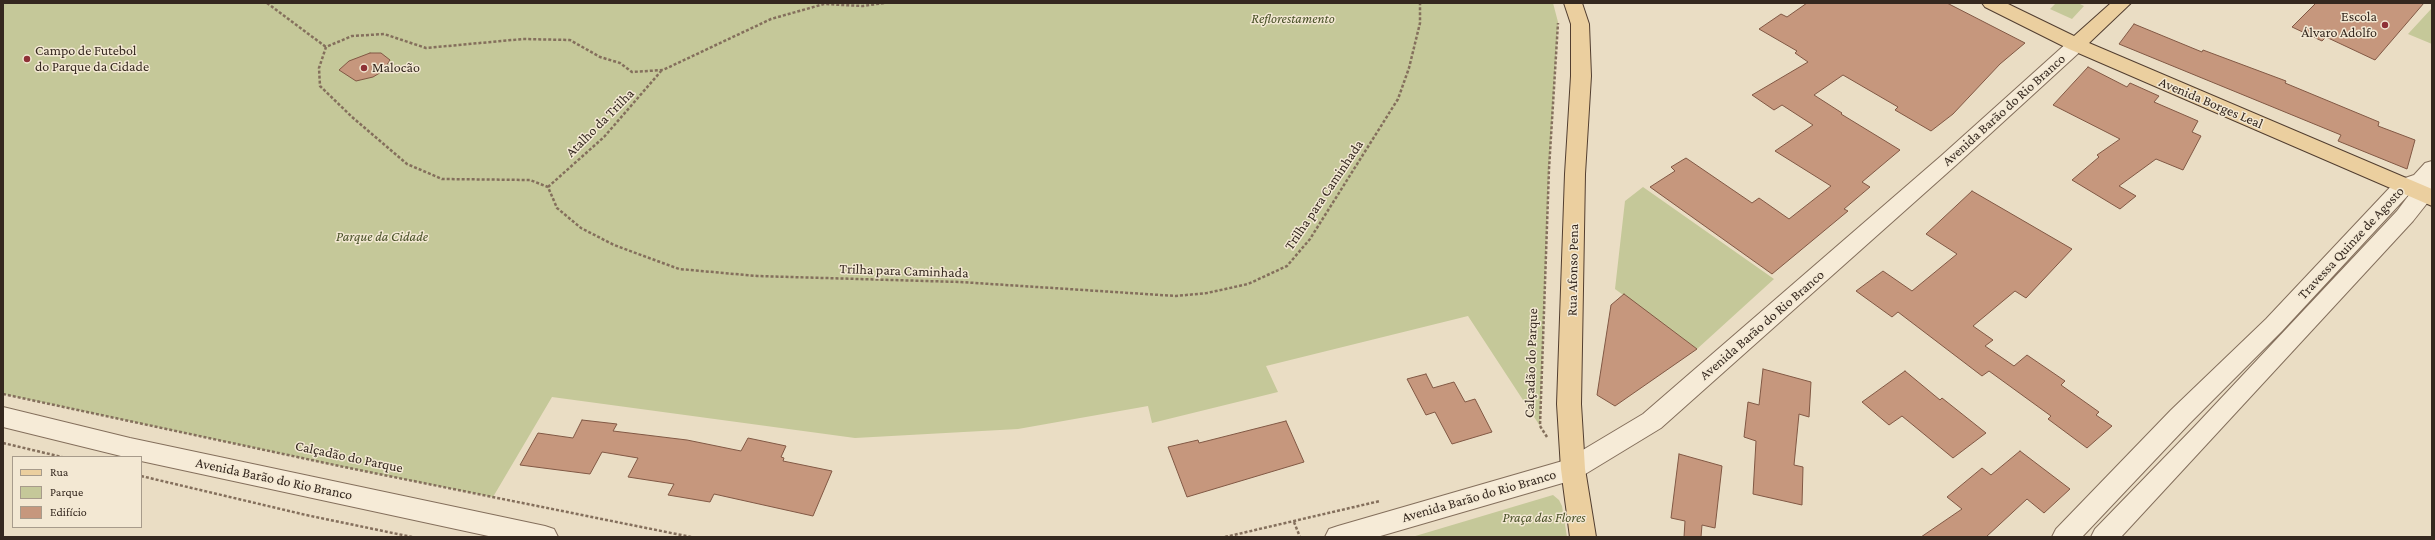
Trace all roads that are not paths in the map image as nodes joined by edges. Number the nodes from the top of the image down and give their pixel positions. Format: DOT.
graph roads {
  1 [pos="1573,3"];
  2 [pos="1991,3"];
  3 [pos="2122,3"];
  4 [pos="2076,45"];
  5 [pos="2422,185"];
  6 [pos="2284,331"];
  7 [pos="2180,417"];
  8 [pos="3,418"];
  9 [pos="2204,433"];
  10 [pos="1573,470"];
  11 [pos="545,537"];
  12 [pos="1338,537"];
  13 [pos="1583,537"];
  14 [pos="2065,537"];
  15 [pos="2104,537"];
  1 -- 10 [label="main road, Rua Afonso Pena"];
  2 -- 4 [label="main road, Avenida Borges Leal"];
  3 -- 4 [label="main road, Avenida Barão do Rio Branco"];
  4 -- 5 [label="main road, Avenida Borges Leal"];
  4 -- 10 [label="street, Avenida Barão do Rio Branco"];
  5 -- 6 [label="street, Travessa Quinze de Agosto"];
  6 -- 7 [label="street, Travessa Quinze de Agosto"];
  6 -- 9 [label="street, Travessa Quinze de Agosto"];
  7 -- 9 [label="street"];
  7 -- 14 [label="street, Travessa Quinze de Agosto"];
  8 -- 11 [label="street, Avenida Barão do Rio Branco"];
  9 -- 15 [label="street, Travessa Quinze de Agosto"];
  10 -- 12 [label="street, Avenida Barão do Rio Branco"];
  10 -- 13 [label="main road, Rua Afonso Pena"];
}
